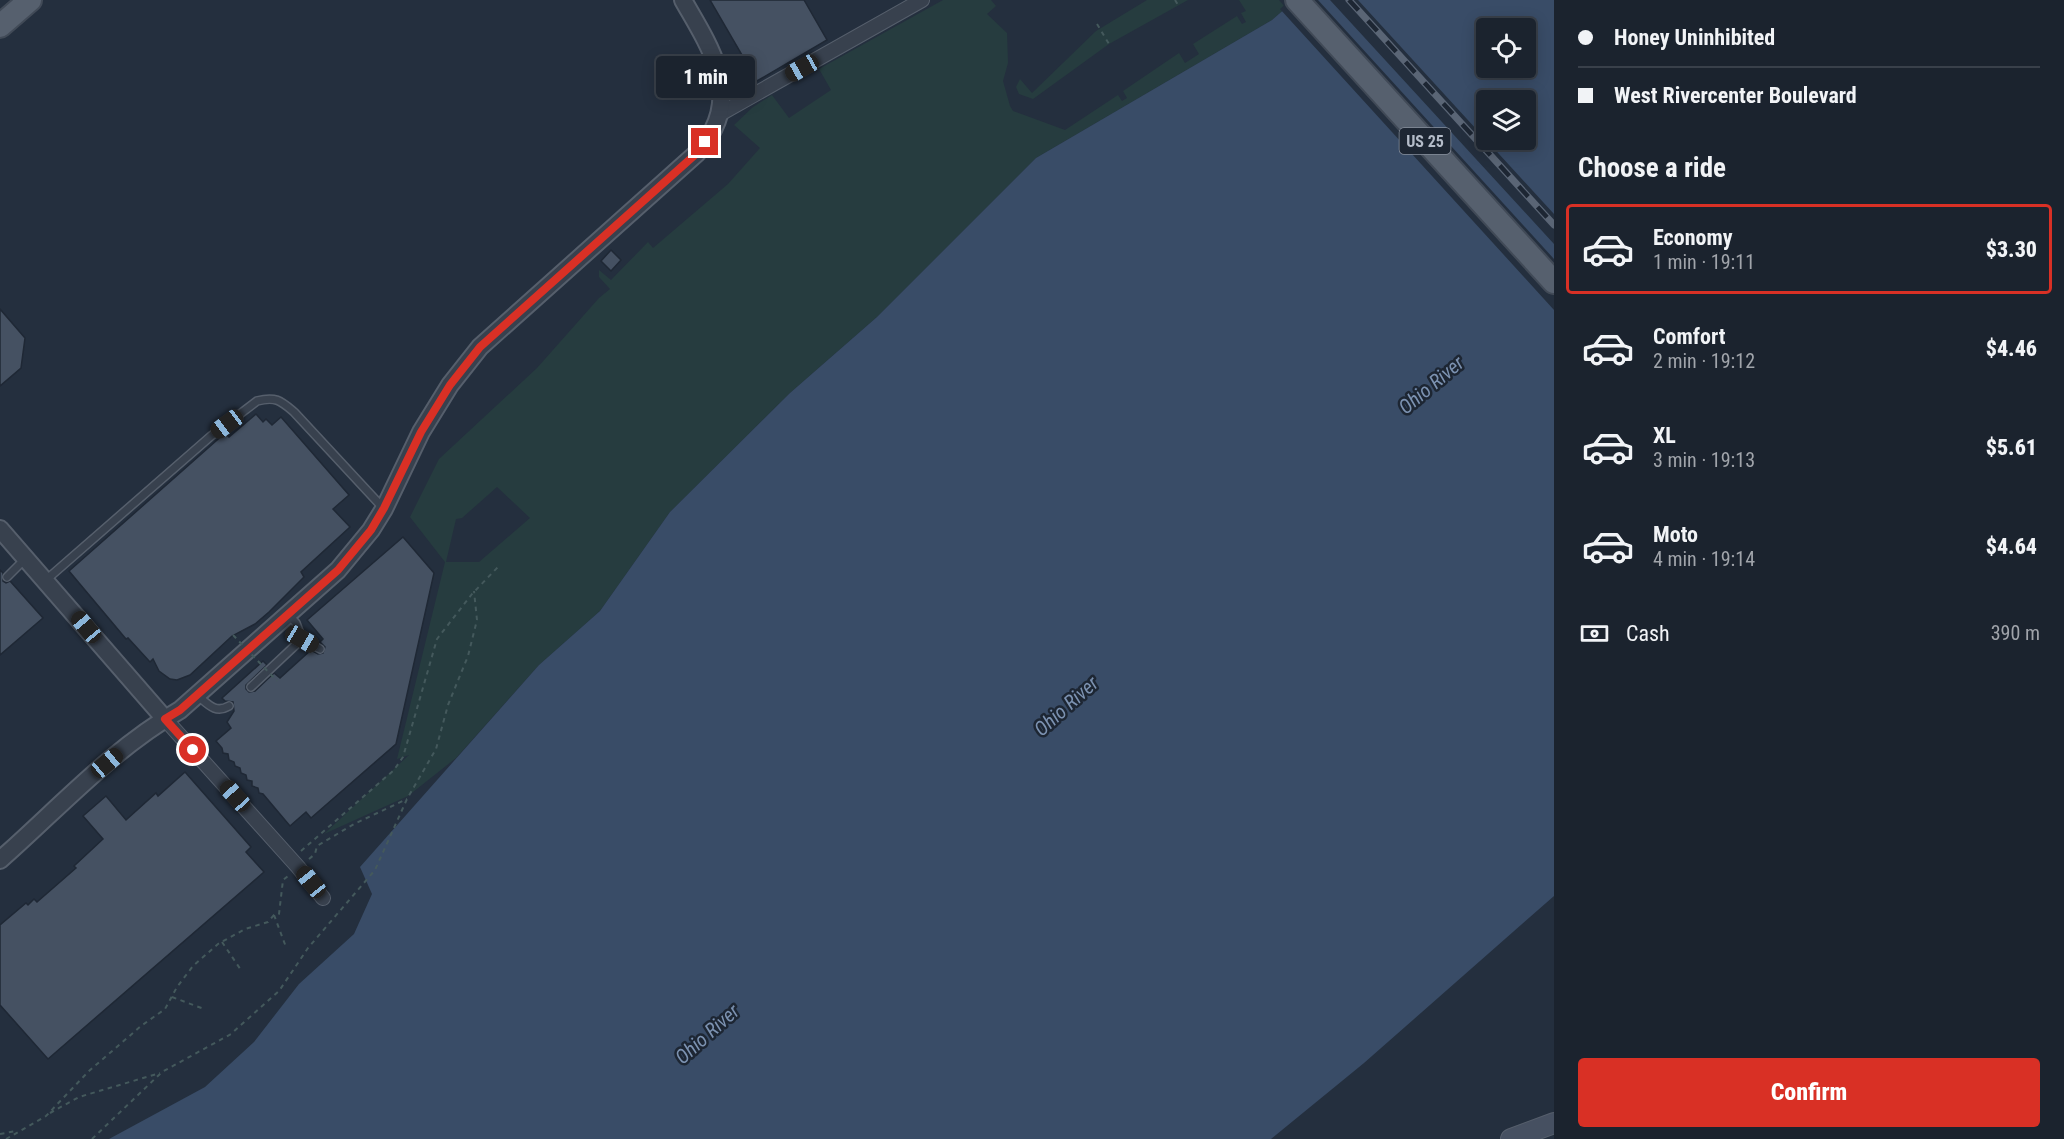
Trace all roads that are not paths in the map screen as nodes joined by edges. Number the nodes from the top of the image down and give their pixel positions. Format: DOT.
graph roads {
  1 [pos="30,0"];
  2 [pos="683,0"];
  3 [pos="922,0"];
  4 [pos="1297,0"];
  5 [pos="0,26"];
  6 [pos="720,114"];
  7 [pos="1554,282"];
  8 [pos="384,508"];
  9 [pos="0,528"];
  10 [pos="26,558"];
  11 [pos="7,578"];
  12 [pos="46,580"];
  13 [pos="288,614"];
  14 [pos="302,639"];
  15 [pos="320,649"];
  16 [pos="251,687"];
  17 [pos="197,694"];
  18 [pos="229,705"];
  19 [pos="165,719"];
  20 [pos="0,860"];
  21 [pos="323,898"];
  22 [pos="1554,1123"];
  23 [pos="1511,1139"];
  1 -- 5 [label="main road"];
  2 -- 6 [label="street"];
  3 -- 6 [label="street"];
  4 -- 7 [label="main road, US 25"];
  6 -- 8 [label="street"];
  8 -- 12 [label="lane"];
  8 -- 13 [label="street"];
  9 -- 10 [label="street"];
  10 -- 11 [label="lane"];
  10 -- 12 [label="street"];
  12 -- 19 [label="street"];
  13 -- 14 [label="lane"];
  13 -- 17 [label="street"];
  14 -- 15 [label="lane"];
  14 -- 16 [label="lane"];
  17 -- 18 [label="lane"];
  17 -- 19 [label="street"];
  19 -- 20 [label="street"];
  19 -- 21 [label="street"];
  22 -- 23 [label="main road"];
}
